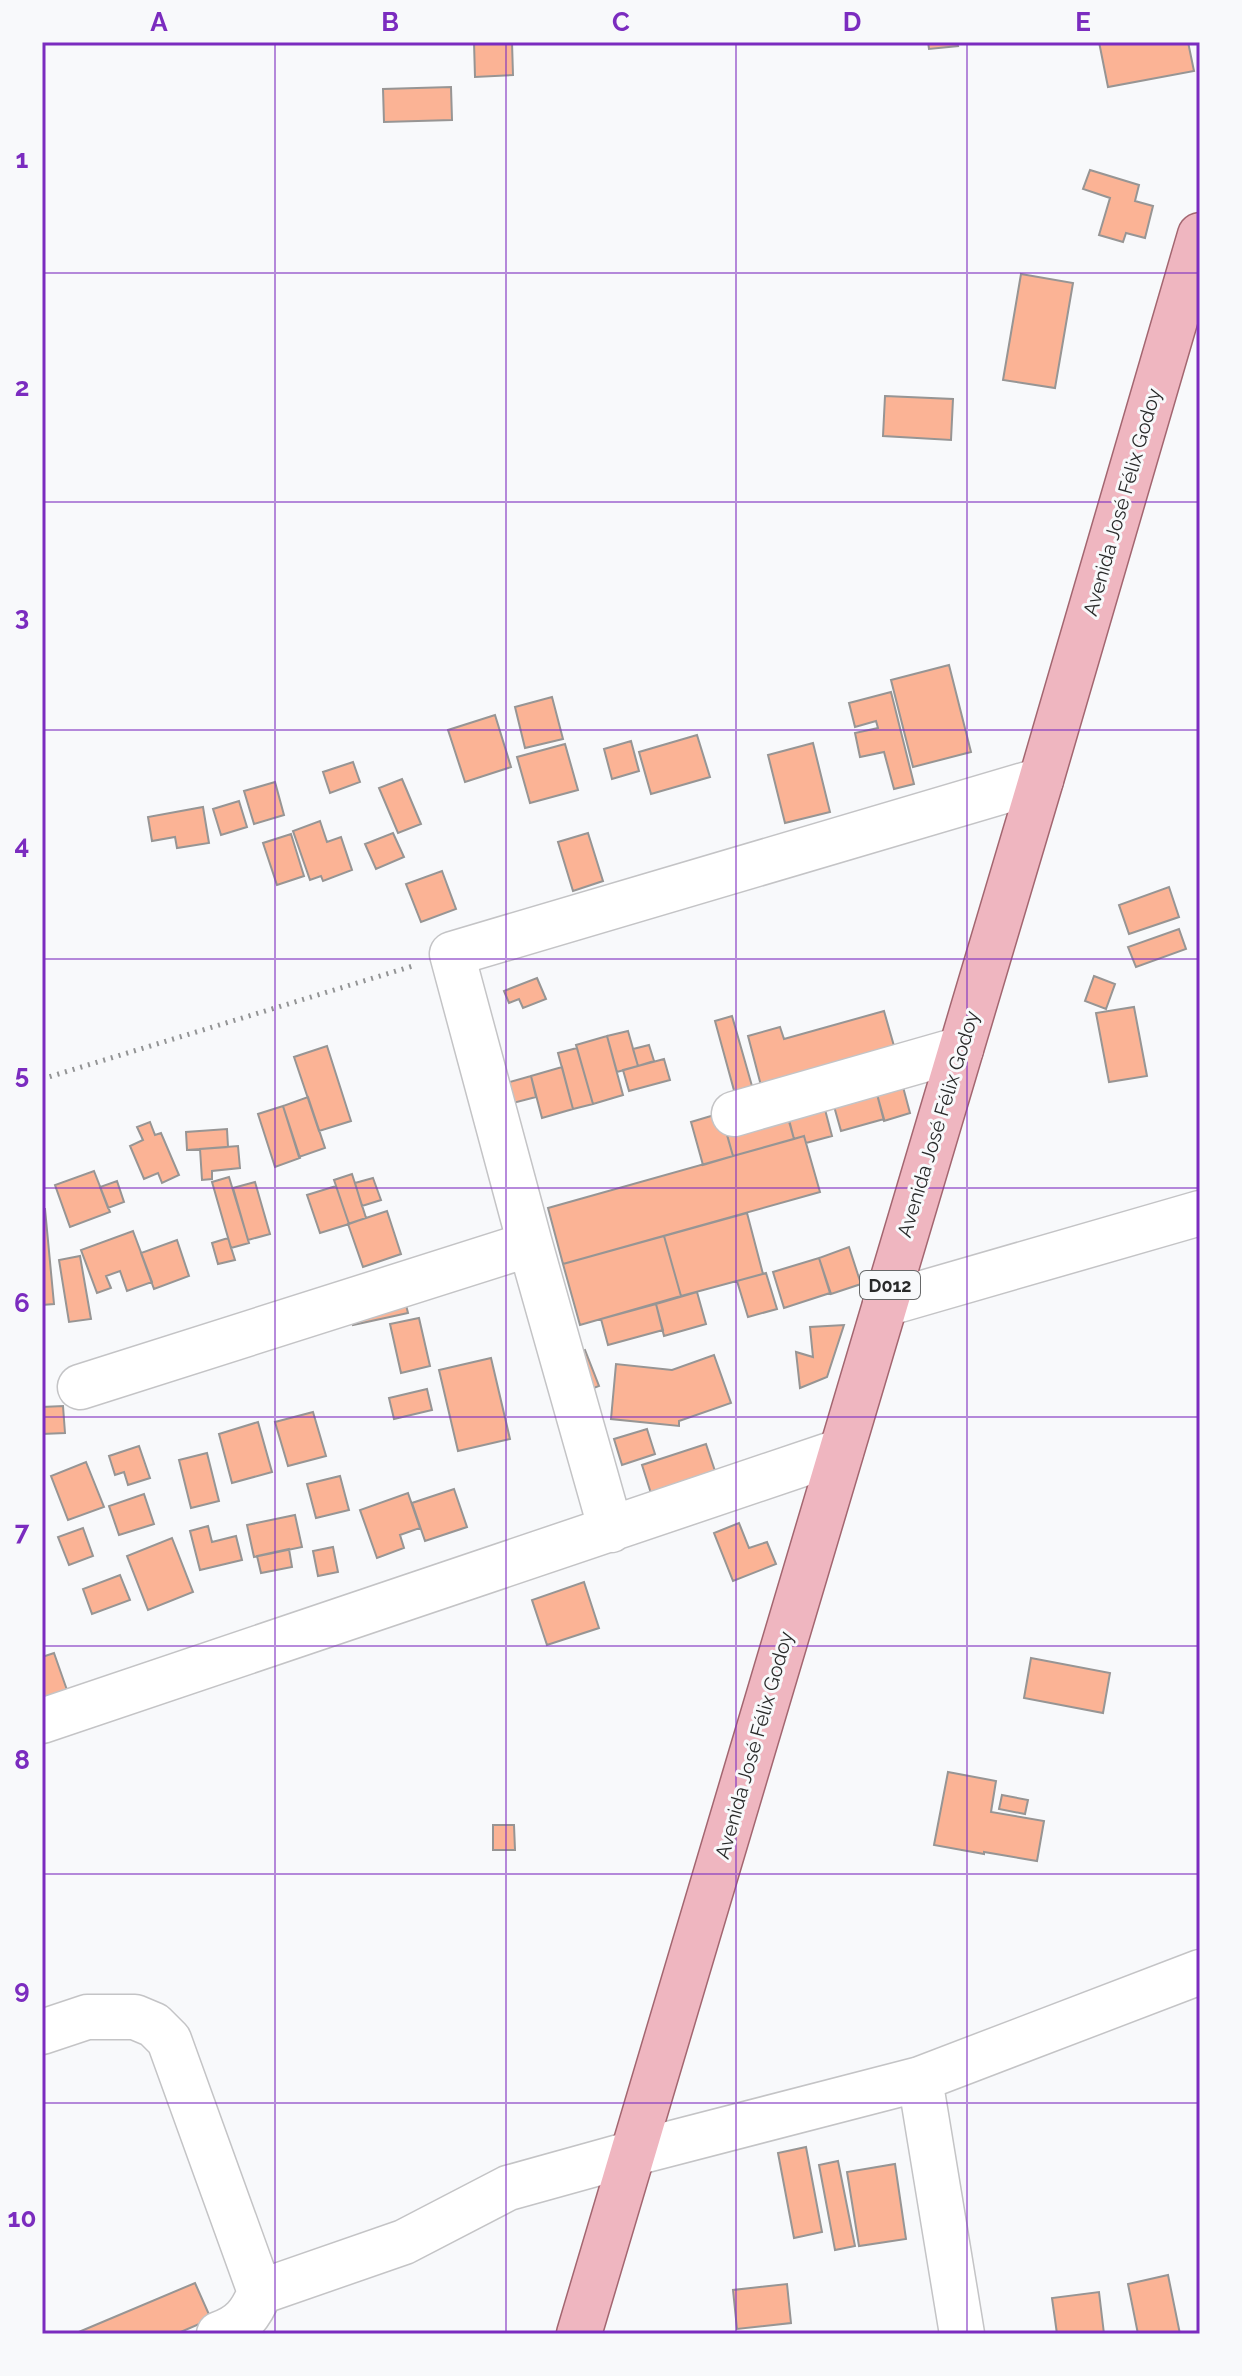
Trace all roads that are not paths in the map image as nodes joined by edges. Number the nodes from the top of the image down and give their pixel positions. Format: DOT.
graph roads {
  1 [pos="1200,235"];
  2 [pos="1041,780"];
  3 [pos="961,1049"];
  4 [pos="734,1114"];
  5 [pos="1200,1213"];
  6 [pos="530,1244"];
  7 [pos="885,1304"];
  8 [pos="80,1387"];
  9 [pos="841,1451"];
  10 [pos="611,1530"];
  11 [pos="42,1721"];
  12 [pos="1200,1972"];
  13 [pos="42,2032"];
  14 [pos="920,2079"];
  15 [pos="634,2153"];
  16 [pos="260,2292"];
  17 [pos="219,2334"];
  18 [pos="579,2334"];
  19 [pos="962,2334"];
  1 -- 2 [label="main road, Avenida José Félix Godoy / D012"];
  2 -- 3 [label="main road, Avenida José Félix Godoy / D012"];
  2 -- 6 [label="street"];
  3 -- 4 [label="street"];
  3 -- 7 [label="main road, Avenida José Félix Godoy / D012"];
  5 -- 7 [label="street"];
  6 -- 8 [label="street"];
  6 -- 10 [label="street"];
  7 -- 9 [label="main road, Avenida José Félix Godoy / D012"];
  9 -- 10 [label="street"];
  9 -- 15 [label="main road, Avenida José Félix Godoy / D012"];
  10 -- 11 [label="street"];
  12 -- 14 [label="street"];
  13 -- 16 [label="street"];
  14 -- 15 [label="street"];
  14 -- 19 [label="street"];
  15 -- 16 [label="street"];
  15 -- 18 [label="main road, Avenida José Félix Godoy / D012"];
  16 -- 17 [label="street"];
}
